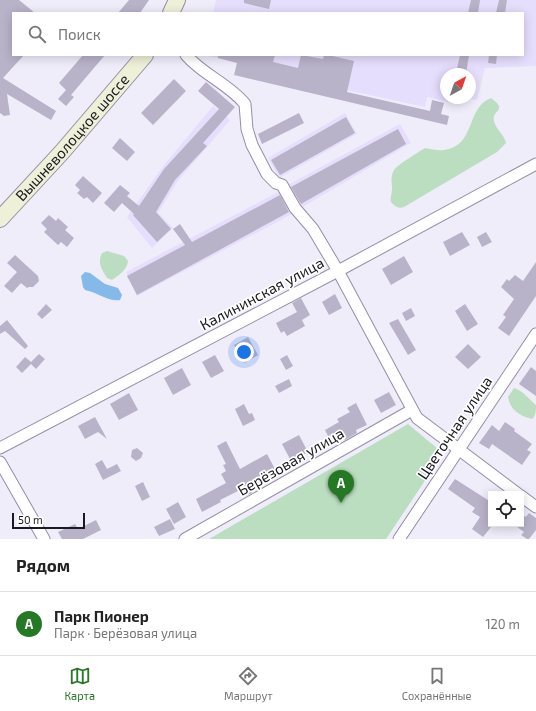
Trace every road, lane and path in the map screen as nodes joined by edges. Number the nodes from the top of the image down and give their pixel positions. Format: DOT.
graph roads {
  1 [pos="177,0"];
  2 [pos="171,12"];
  3 [pos="144,56"];
  4 [pos="187,56"];
  5 [pos="536,164"];
  6 [pos="0,219"];
  7 [pos="338,271"];
  8 [pos="536,334"];
  9 [pos="412,410"];
  10 [pos="0,448"];
  11 [pos="458,450"];
  12 [pos="0,462"];
  13 [pos="514,491"];
  14 [pos="524,498"];
  15 [pos="536,507"];
  16 [pos="44,539"];
  17 [pos="185,539"];
  18 [pos="399,539"];
  1 -- 2 [label="main road"];
  3 -- 6 [label="main road, Вышневолоцкое шоссе"];
  4 -- 7 [label="street"];
  5 -- 7 [label="street, Калининская улица"];
  7 -- 9 [label="street"];
  7 -- 10 [label="street, Калининская улица"];
  8 -- 11 [label="street, Цветочная улица"];
  9 -- 11 [label="street"];
  9 -- 17 [label="street, Берёзовая улица"];
  11 -- 13 [label="street"];
  11 -- 18 [label="street, Цветочная улица"];
  12 -- 16 [label="street"];
  14 -- 15 [label="street"];
}
